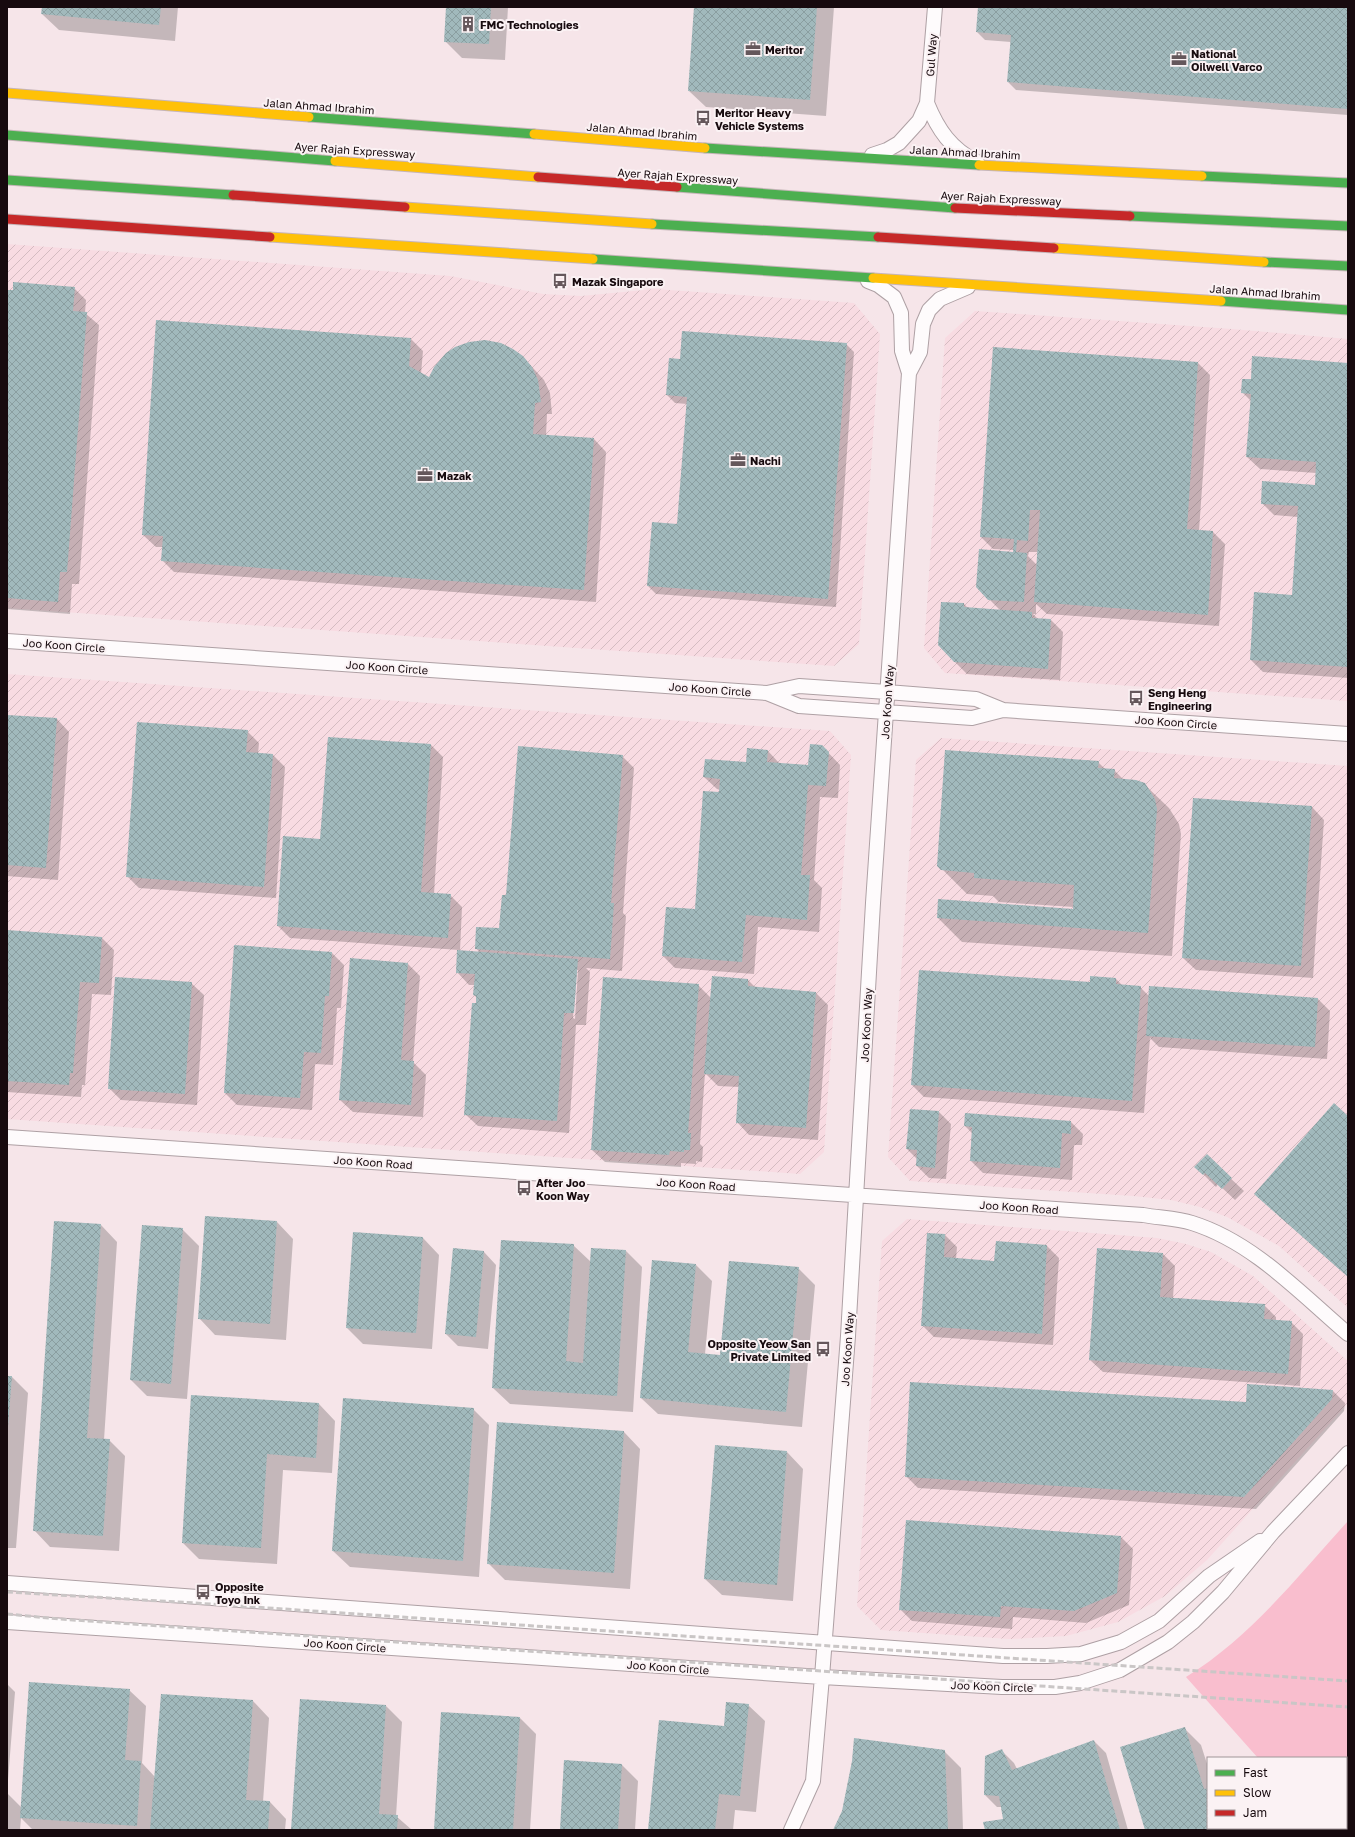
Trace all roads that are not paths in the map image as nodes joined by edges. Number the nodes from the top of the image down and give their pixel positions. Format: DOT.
graph roads {
  1 [pos="934,7"];
  2 [pos="7,93"];
  3 [pos="927,103"];
  4 [pos="7,136"];
  5 [pos="866,158"];
  6 [pos="984,165"];
  7 [pos="7,180"];
  8 [pos="1348,183"];
  9 [pos="7,219"];
  10 [pos="1348,226"];
  11 [pos="1173,257"];
  12 [pos="1348,266"];
  13 [pos="1310,274"];
  14 [pos="855,276"];
  15 [pos="974,284"];
  16 [pos="1348,310"];
  17 [pos="909,373"];
  18 [pos="7,641"];
  19 [pos="767,692"];
  20 [pos="887,692"];
  21 [pos="1003,710"];
  22 [pos="886,712"];
  23 [pos="1348,734"];
  24 [pos="7,1137"];
  25 [pos="856,1194"];
  26 [pos="1348,1334"];
  27 [pos="1348,1453"];
  28 [pos="1274,1532"];
  29 [pos="7,1583"];
  30 [pos="7,1622"];
  31 [pos="825,1643"];
  32 [pos="822,1677"];
  33 [pos="791,1830"];
  1 -- 3 [label="street, Gul Way"];
  2 -- 5 [label="main road, Jalan Ahmad Ibrahim"];
  3 -- 5 [label="street, Gul Way"];
  3 -- 6 [label="street, Gul Way"];
  4 -- 10 [label="main road, Ayer Rajah Expressway"];
  5 -- 6 [label="main road, Jalan Ahmad Ibrahim"];
  6 -- 8 [label="main road, Jalan Ahmad Ibrahim"];
  7 -- 11 [label="main road"];
  9 -- 14 [label="main road, Jalan Ahmad Ibrahim"];
  11 -- 12 [label="main road"];
  11 -- 13 [label="main road"];
  14 -- 15 [label="main road, Jalan Ahmad Ibrahim"];
  14 -- 17 [label="street, Joo Koon Way"];
  15 -- 16 [label="main road, Jalan Ahmad Ibrahim"];
  15 -- 17 [label="street, Joo Koon Way"];
  17 -- 20 [label="street, Joo Koon Way"];
  18 -- 19 [label="street, Joo Koon Circle"];
  19 -- 20 [label="street, Joo Koon Circle"];
  19 -- 22 [label="street, Joo Koon Circle"];
  20 -- 21 [label="street, Joo Koon Circle"];
  20 -- 22 [label="street, Joo Koon Way"];
  21 -- 22 [label="street, Joo Koon Circle"];
  21 -- 23 [label="street, Joo Koon Circle"];
  22 -- 25 [label="street, Joo Koon Way"];
  24 -- 25 [label="street, Joo Koon Road"];
  25 -- 26 [label="street, Joo Koon Road"];
  25 -- 31 [label="street, Joo Koon Way"];
  27 -- 28 [label="street, Joo Koon Circle"];
  28 -- 31 [label="street, Joo Koon Circle"];
  28 -- 32 [label="street, Joo Koon Circle"];
  29 -- 31 [label="street, Joo Koon Circle"];
  30 -- 32 [label="street, Joo Koon Circle"];
  31 -- 32 [label="street, Joo Koon Way"];
  32 -- 33 [label="street, Joo Koon Way"];
}
